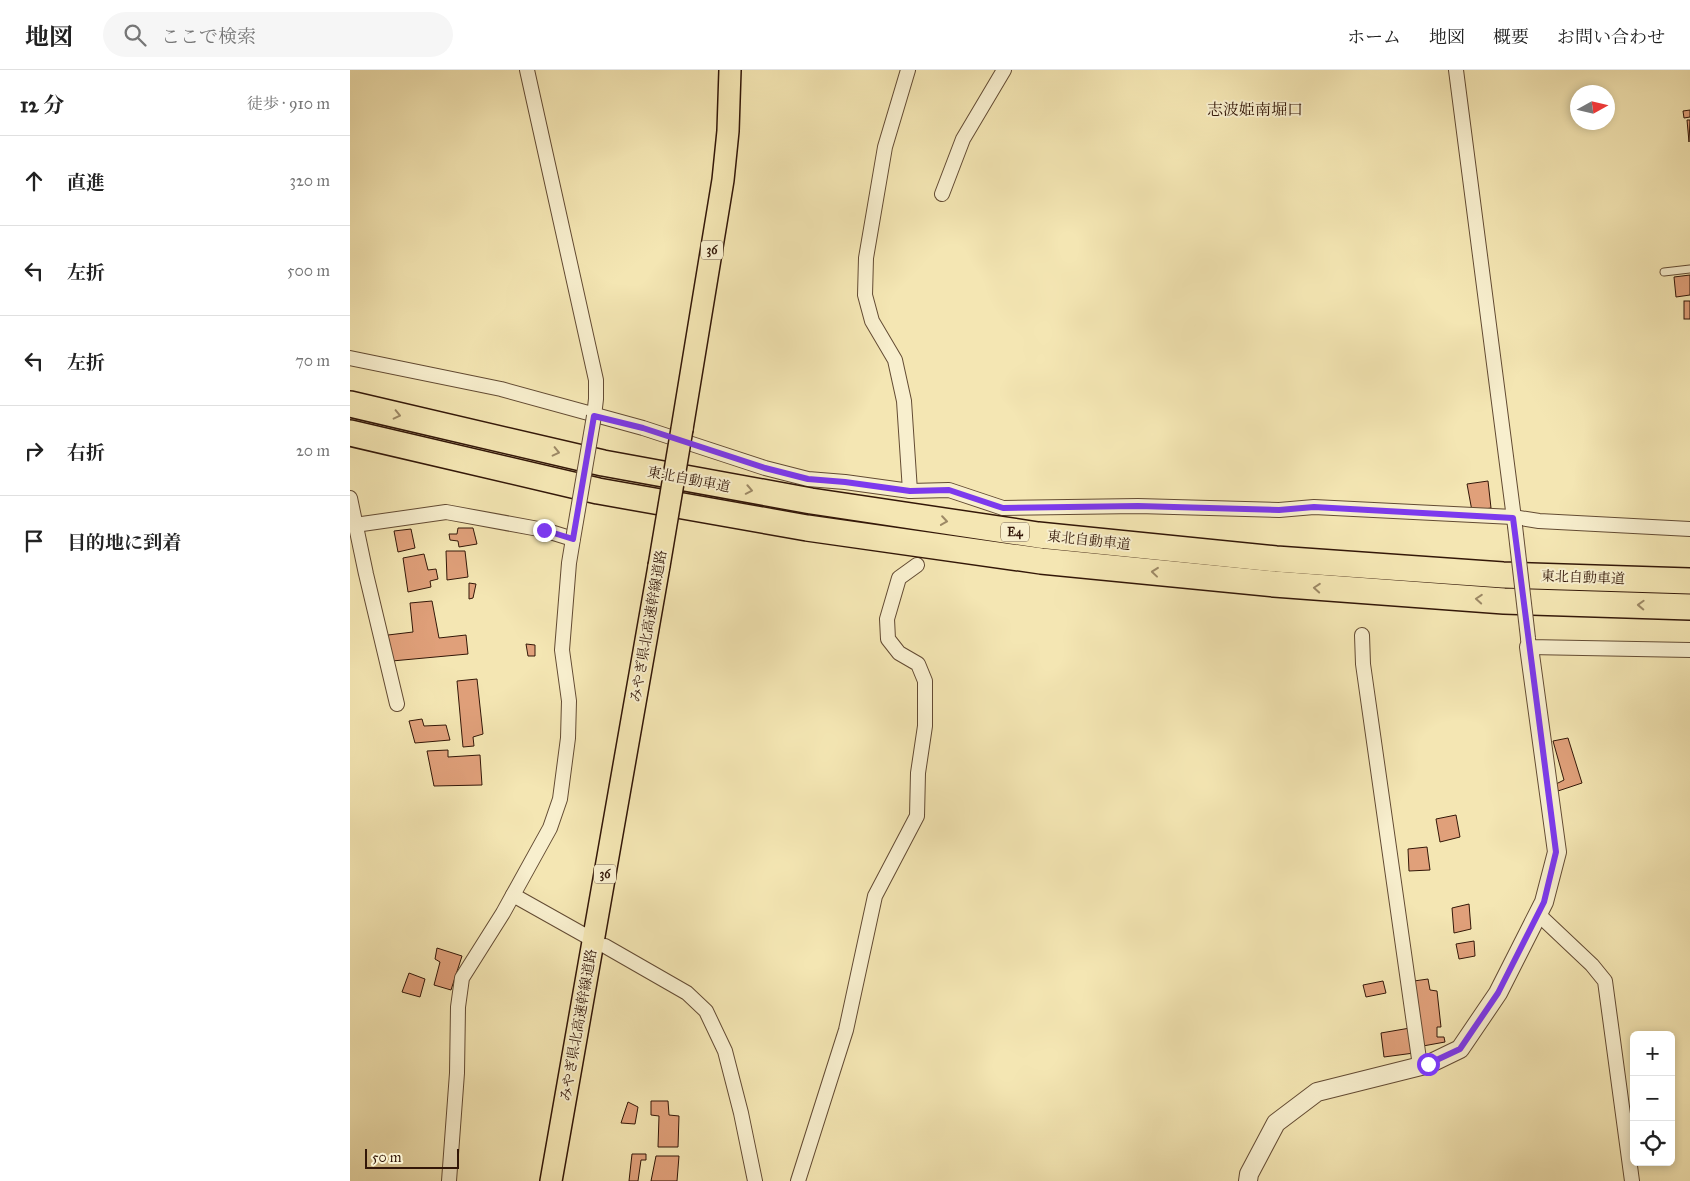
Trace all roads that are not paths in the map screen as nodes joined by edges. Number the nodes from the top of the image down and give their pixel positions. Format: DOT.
graph roads {
  1 [pos="527,70"];
  2 [pos="730,70"];
  3 [pos="908,70"];
  4 [pos="1004,70"];
  5 [pos="1456,70"];
  6 [pos="942,194"];
  7 [pos="1690,269"];
  8 [pos="1664,272"];
  9 [pos="350,358"];
  10 [pos="350,404"];
  11 [pos="594,416"];
  12 [pos="350,433"];
  13 [pos="928,490"];
  14 [pos="910,491"];
  15 [pos="350,498"];
  16 [pos="924,506"];
  17 [pos="1514,522"];
  18 [pos="355,525"];
  19 [pos="1690,528"];
  20 [pos="573,539"];
  21 [pos="918,565"];
  22 [pos="1690,581"];
  23 [pos="1690,607"];
  24 [pos="1362,635"];
  25 [pos="1529,642"];
  26 [pos="1690,650"];
  27 [pos="397,704"];
  28 [pos="513,895"];
  29 [pos="1538,914"];
  30 [pos="586,936"];
  31 [pos="605,946"];
  32 [pos="1420,1066"];
  33 [pos="448,1181"];
  34 [pos="551,1181"];
  35 [pos="755,1181"];
  36 [pos="798,1181"];
  37 [pos="1248,1181"];
  38 [pos="1632,1181"];
  1 -- 11 [label="street"];
  2 -- 34 [label="main road, みやぎ県北高速幹線道路 / 36, bridge"];
  3 -- 14 [label="street"];
  4 -- 6 [label="street"];
  5 -- 17 [label="street"];
  7 -- 8 [label="lane"];
  9 -- 11 [label="street"];
  10 -- 22 [label="highway, 東北自動車道 / E4, one-way"];
  11 -- 14 [label="street"];
  11 -- 20 [label="street, bridge"];
  23 -- 12 [label="highway, 東北自動車道 / E4, one-way"];
  13 -- 14 [label="street"];
  13 -- 16 [label="street"];
  13 -- 17 [label="street"];
  15 -- 18 [label="street"];
  17 -- 19 [label="street"];
  17 -- 25 [label="street, bridge"];
  18 -- 20 [label="street"];
  18 -- 27 [label="street"];
  20 -- 28 [label="street"];
  21 -- 36 [label="street"];
  24 -- 32 [label="street"];
  25 -- 26 [label="street"];
  25 -- 29 [label="street"];
  28 -- 30 [label="street"];
  28 -- 33 [label="street"];
  29 -- 32 [label="street"];
  29 -- 38 [label="street"];
  31 -- 35 [label="street"];
  32 -- 37 [label="street"];
}
